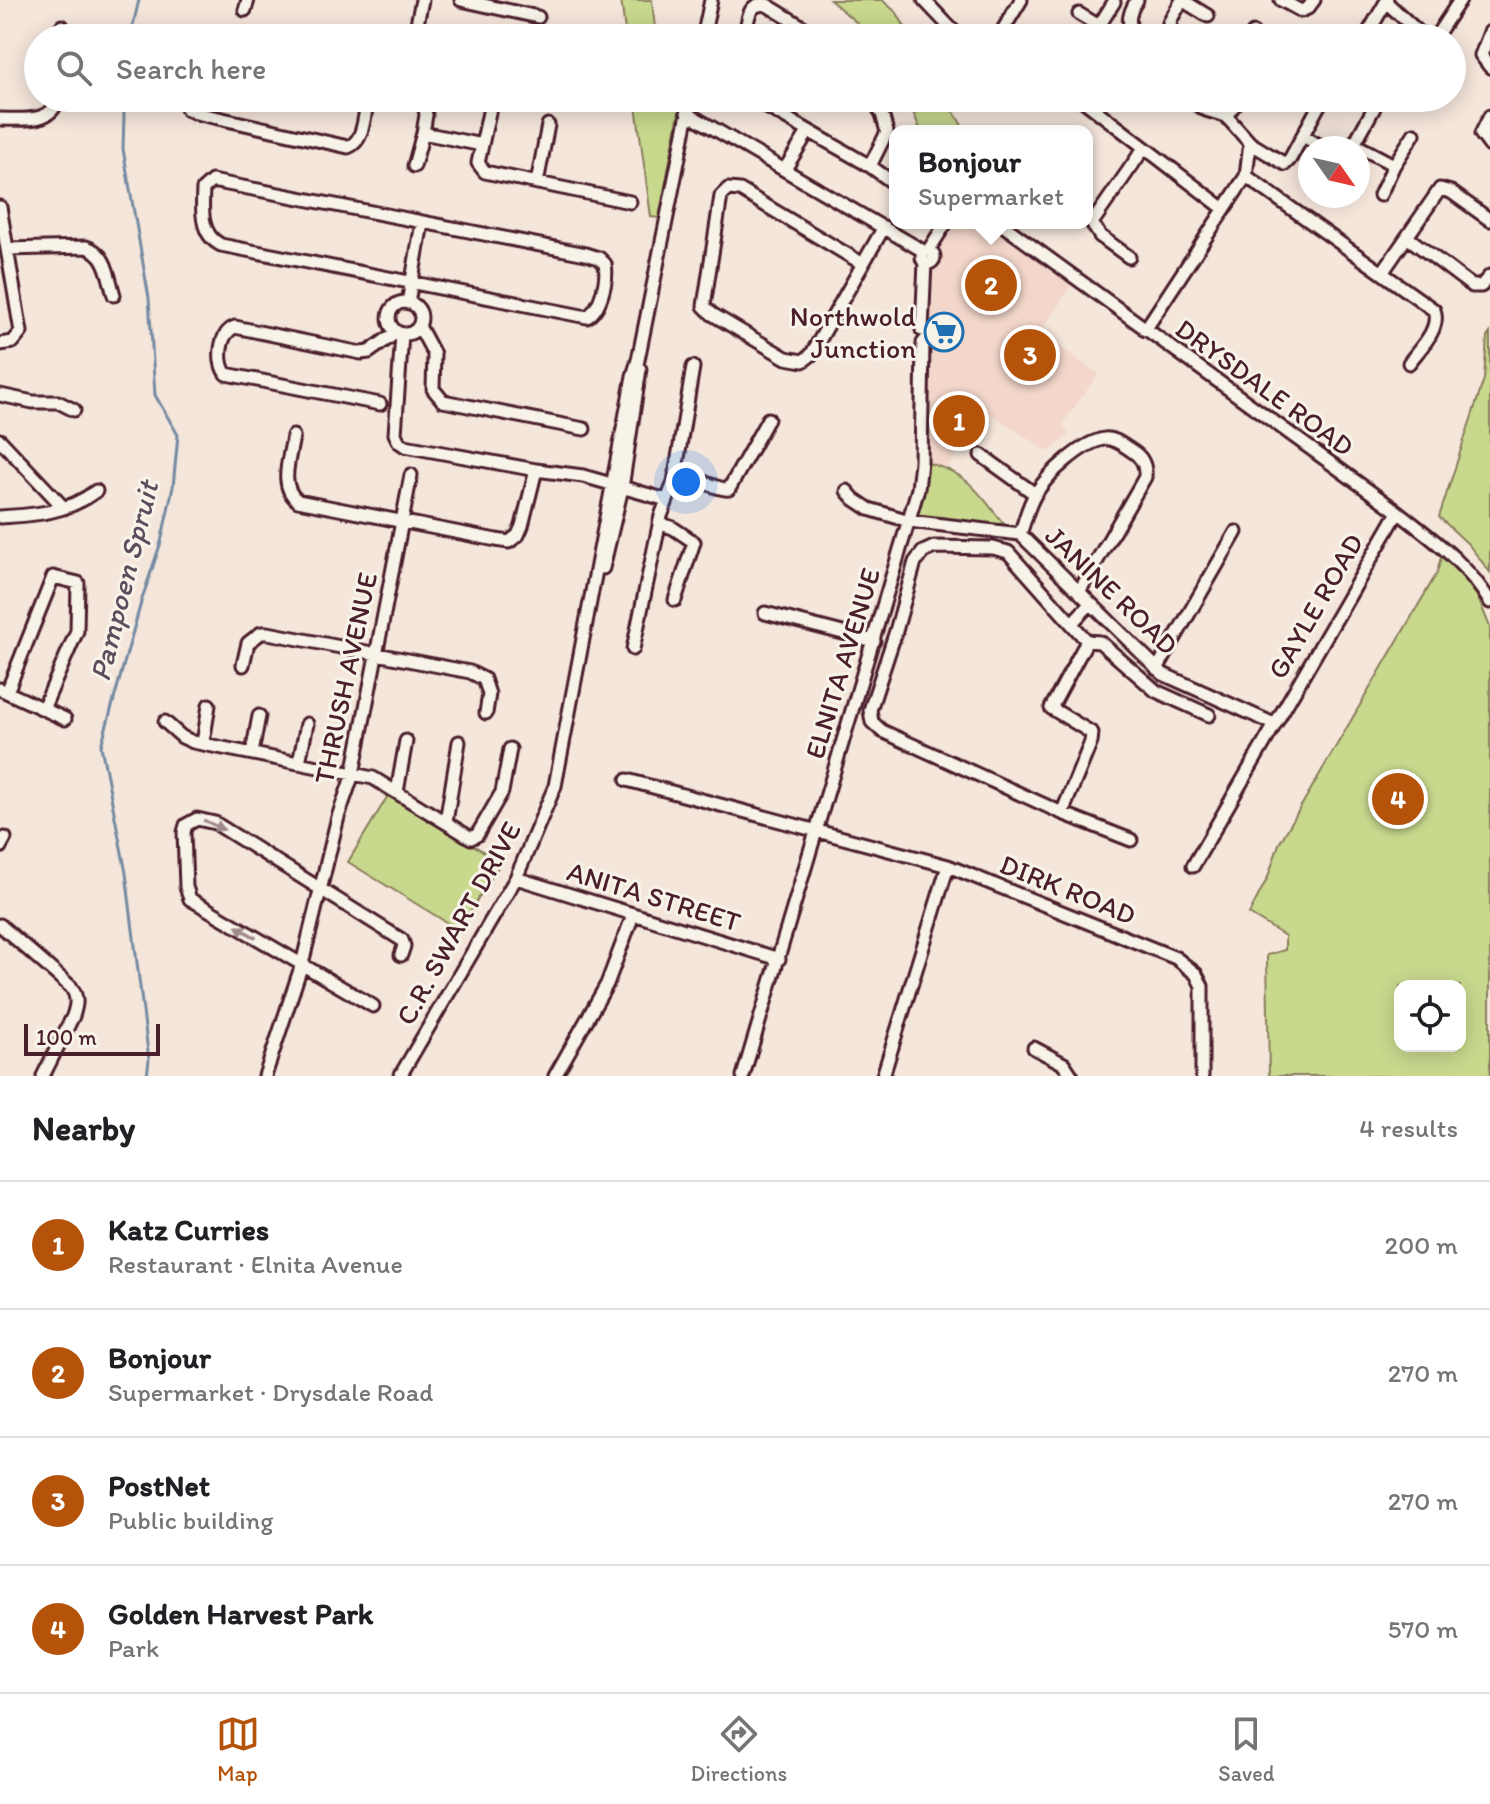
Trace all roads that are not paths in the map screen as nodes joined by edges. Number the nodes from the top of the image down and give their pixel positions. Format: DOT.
graph roads {
  1 [pos="422,0"];
  2 [pos="461,0"];
  3 [pos="711,0"];
  4 [pos="924,0"];
  5 [pos="1021,0"];
  6 [pos="1137,0"];
  7 [pos="1281,0"];
  8 [pos="1314,0"];
  9 [pos="1460,0"];
  10 [pos="1113,1"];
  11 [pos="1387,1"];
  12 [pos="1129,13"];
  13 [pos="1079,14"];
  14 [pos="1208,16"];
  15 [pos="538,17"];
  16 [pos="417,24"];
  17 [pos="706,24"];
  18 [pos="747,24"];
  19 [pos="798,24"];
  20 [pos="947,24"];
  21 [pos="1006,24"];
  22 [pos="1096,24"];
  23 [pos="1100,24"];
  24 [pos="1130,24"];
  25 [pos="1170,24"];
  26 [pos="1373,24"];
  27 [pos="1411,24"];
  28 [pos="1444,24"];
  29 [pos="1490,32"];
  30 [pos="1490,67"];
  31 [pos="51,112"];
  32 [pos="194,112"];
  33 [pos="365,112"];
  34 [pos="425,112"];
  35 [pos="489,112"];
  36 [pos="774,112"];
  37 [pos="881,112"];
  38 [pos="1098,112"];
  39 [pos="1213,112"];
  40 [pos="1229,112"];
  41 [pos="1316,112"];
  42 [pos="1372,112"];
  43 [pos="687,113"];
  44 [pos="1226,116"];
  45 [pos="1490,116"];
  46 [pos="0,119"];
  47 [pos="548,125"];
  48 [pos="808,132"];
  49 [pos="423,133"];
  50 [pos="1414,134"];
  51 [pos="1303,136"];
  52 [pos="1359,136"];
  53 [pos="1250,143"];
  54 [pos="1298,144"];
  55 [pos="482,145"];
  56 [pos="1490,146"];
  57 [pos="1144,148"];
  58 [pos="1370,154"];
  59 [pos="1394,165"];
  60 [pos="414,166"];
  61 [pos="870,166"];
  62 [pos="785,169"];
  63 [pos="1246,176"];
  64 [pos="889,180"];
  65 [pos="537,183"];
  66 [pos="1380,195"];
  67 [pos="630,202"];
  68 [pos="0,207"];
  69 [pos="1223,208"];
  70 [pos="1490,220"];
  71 [pos="1093,222"];
  72 [pos="422,223"];
  73 [pos="1093,225"];
  74 [pos="884,227"];
  75 [pos="942,229"];
  76 [pos="1008,229"];
  77 [pos="1407,237"];
  78 [pos="7,249"];
  79 [pos="926,255"];
  80 [pos="1129,257"];
  81 [pos="863,264"];
  82 [pos="1382,273"];
  83 [pos="1490,276"];
  84 [pos="411,280"];
  85 [pos="114,295"];
  86 [pos="408,303"];
  87 [pos="419,326"];
  88 [pos="1145,330"];
  89 [pos="400,333"];
  90 [pos="0,344"];
  91 [pos="1409,363"];
  92 [pos="693,367"];
  93 [pos="0,395"];
  94 [pos="380,404"];
  95 [pos="74,410"];
  96 [pos="768,419"];
  97 [pos="584,429"];
  98 [pos="293,436"];
  99 [pos="0,440"];
  100 [pos="981,455"];
  101 [pos="536,470"];
  102 [pos="675,472"];
  103 [pos="411,475"];
  104 [pos="616,486"];
  105 [pos="96,491"];
  106 [pos="847,491"];
  107 [pos="1035,494"];
  108 [pos="667,500"];
  109 [pos="64,508"];
  110 [pos="1398,512"];
  111 [pos="0,517"];
  112 [pos="909,521"];
  113 [pos="401,522"];
  114 [pos="659,523"];
  115 [pos="1236,532"];
  116 [pos="1020,534"];
  117 [pos="1079,592"];
  118 [pos="675,600"];
  119 [pos="1490,602"];
  120 [pos="1090,604"];
  121 [pos="765,613"];
  122 [pos="1072,623"];
  123 [pos="874,641"];
  124 [pos="1087,641"];
  125 [pos="633,649"];
  126 [pos="376,653"];
  127 [pos="243,665"];
  128 [pos="1157,669"];
  129 [pos="4,691"];
  130 [pos="209,705"];
  131 [pos="43,709"];
  132 [pos="486,713"];
  133 [pos="1209,715"];
  134 [pos="259,716"];
  135 [pos="65,719"];
  136 [pos="165,722"];
  137 [pos="307,724"];
  138 [pos="1274,724"];
  139 [pos="406,741"];
  140 [pos="459,742"];
  141 [pos="203,743"];
  142 [pos="510,749"];
  143 [pos="252,753"];
  144 [pos="299,762"];
  145 [pos="353,774"];
  146 [pos="627,780"];
  147 [pos="397,792"];
  148 [pos="1062,813"];
  149 [pos="446,822"];
  150 [pos="816,831"];
  151 [pos="1131,840"];
  152 [pos="948,866"];
  153 [pos="1193,866"];
  154 [pos="516,878"];
  155 [pos="319,890"];
  156 [pos="633,915"];
  157 [pos="0,925"];
  158 [pos="401,955"];
  159 [pos="779,959"];
  160 [pos="302,964"];
  161 [pos="373,1006"];
  162 [pos="1034,1048"];
  163 [pos="43,1076"];
  164 [pos="265,1076"];
  165 [pos="400,1076"];
  166 [pos="555,1076"];
  167 [pos="743,1076"];
  168 [pos="883,1076"];
  169 [pos="1072,1076"];
  170 [pos="1202,1076"];
  1 -- 16 [label="street"];
  2 -- 15 [label="street"];
  3 -- 17 [label="street"];
  4 -- 20 [label="street"];
  5 -- 21 [label="street"];
  6 -- 12 [label="street"];
  7 -- 8 [label="street"];
  9 -- 28 [label="street"];
  10 -- 12 [label="street"];
  10 -- 23 [label="street"];
  11 -- 26 [label="street"];
  11 -- 27 [label="street"];
  12 -- 24 [label="street"];
  13 -- 22 [label="street"];
  14 -- 25 [label="street"];
  18 -- 19 [label="street"];
  29 -- 30 [label="street"];
  31 -- 46 [label="street"];
  32 -- 33 [label="street"];
  34 -- 49 [label="street"];
  35 -- 55 [label="street"];
  36 -- 48 [label="street"];
  37 -- 61 [label="street"];
  38 -- 57 [label="street"];
  39 -- 44 [label="street"];
  40 -- 44 [label="street"];
  41 -- 51 [label="street"];
  42 -- 52 [label="street"];
  43 -- 62 [label="street"];
  43 -- 104 [label="street, C.R. SWART DRIVE"];
  44 -- 53 [label="street"];
  45 -- 56 [label="street"];
  47 -- 65 [label="street"];
  48 -- 61 [label="street"];
  48 -- 62 [label="street"];
  49 -- 55 [label="street"];
  49 -- 60 [label="street"];
  50 -- 59 [label="street"];
  53 -- 54 [label="street"];
  53 -- 63 [label="street"];
  55 -- 65 [label="street"];
  57 -- 69 [label="street"];
  57 -- 71 [label="street"];
  58 -- 59 [label="street"];
  59 -- 66 [label="street"];
  61 -- 64 [label="street"];
  62 -- 74 [label="street"];
  63 -- 69 [label="street"];
  63 -- 82 [label="street"];
  65 -- 67 [label="street"];
  68 -- 78 [label="street"];
  69 -- 88 [label="street"];
  70 -- 77 [label="street"];
  72 -- 84 [label="street"];
  72 -- 84 [label="street"];
  72 -- 84 [label="street"];
  73 -- 80 [label="street"];
  74 -- 79 [label="street"];
  74 -- 81 [label="street"];
  75 -- 79 [label="street"];
  76 -- 88 [label="street, DRYSDALE ROAD"];
  77 -- 82 [label="street"];
  77 -- 83 [label="street"];
  78 -- 85 [label="street"];
  78 -- 90 [label="street"];
  79 -- 112 [label="street, ELNITA AVENUE"];
  81 -- 81 [label="street"];
  82 -- 91 [label="street"];
  84 -- 86 [label="street"];
  86 -- 87 [label="street"];
  86 -- 89 [label="street"];
  87 -- 89 [label="street"];
  87 -- 97 [label="street"];
  88 -- 110 [label="street, DRYSDALE ROAD"];
  89 -- 94 [label="street"];
  89 -- 101 [label="street"];
  92 -- 102 [label="street"];
  93 -- 95 [label="street"];
  96 -- 102 [label="street"];
  98 -- 113 [label="street"];
  99 -- 109 [label="street"];
  100 -- 107 [label="street"];
  101 -- 104 [label="street"];
  101 -- 113 [label="street"];
  102 -- 108 [label="street"];
  103 -- 113 [label="street, THRUSH AVENUE"];
  104 -- 108 [label="street"];
  104 -- 154 [label="street, C.R. SWART DRIVE"];
  105 -- 109 [label="street"];
  106 -- 112 [label="street, JANINE ROAD"];
  107 -- 116 [label="street"];
  107 -- 117 [label="street"];
  108 -- 114 [label="street"];
  109 -- 111 [label="street"];
  110 -- 119 [label="street, DRYSDALE ROAD"];
  110 -- 138 [label="street, GAYLE ROAD"];
  112 -- 116 [label="street, JANINE ROAD"];
  112 -- 123 [label="street, ELNITA AVENUE"];
  113 -- 126 [label="street, THRUSH AVENUE"];
  114 -- 118 [label="street"];
  114 -- 125 [label="street"];
  115 -- 128 [label="street"];
  116 -- 117 [label="street, JANINE ROAD"];
  117 -- 120 [label="street, JANINE ROAD"];
  120 -- 122 [label="street"];
  120 -- 128 [label="street, JANINE ROAD"];
  121 -- 123 [label="street"];
  122 -- 124 [label="street"];
  122 -- 148 [label="street"];
  123 -- 150 [label="street, ELNITA AVENUE"];
  124 -- 133 [label="street"];
  124 -- 148 [label="street"];
  126 -- 127 [label="street"];
  126 -- 132 [label="street"];
  126 -- 145 [label="street, THRUSH AVENUE"];
  128 -- 138 [label="street, JANINE ROAD"];
  129 -- 131 [label="street"];
  129 -- 131 [label="street"];
  130 -- 141 [label="street"];
  131 -- 135 [label="street"];
  134 -- 143 [label="street"];
  136 -- 141 [label="street"];
  137 -- 144 [label="street"];
  138 -- 153 [label="street, GAYLE ROAD"];
  139 -- 147 [label="street"];
  140 -- 149 [label="street"];
  141 -- 143 [label="street"];
  142 -- 149 [label="street"];
  143 -- 144 [label="street"];
  144 -- 145 [label="street"];
  145 -- 147 [label="street"];
  145 -- 155 [label="street, THRUSH AVENUE"];
  146 -- 150 [label="street, DIRK ROAD"];
  147 -- 149 [label="street"];
  148 -- 151 [label="street"];
  150 -- 152 [label="street, DIRK ROAD"];
  150 -- 159 [label="street, ELNITA AVENUE"];
  152 -- 168 [label="street"];
  152 -- 170 [label="street, DIRK ROAD"];
  154 -- 156 [label="street, ANITA STREET"];
  154 -- 165 [label="street, C.R. SWART DRIVE"];
  155 -- 158 [label="street"];
  155 -- 160 [label="street, THRUSH AVENUE"];
  160 -- 155 [label="street, one-way"];
  156 -- 159 [label="street, ANITA STREET"];
  156 -- 166 [label="street"];
  157 -- 163 [label="street"];
  159 -- 167 [label="street, ELNITA AVENUE"];
  160 -- 161 [label="street"];
  160 -- 164 [label="street, THRUSH AVENUE"];
  162 -- 169 [label="street"];
}
